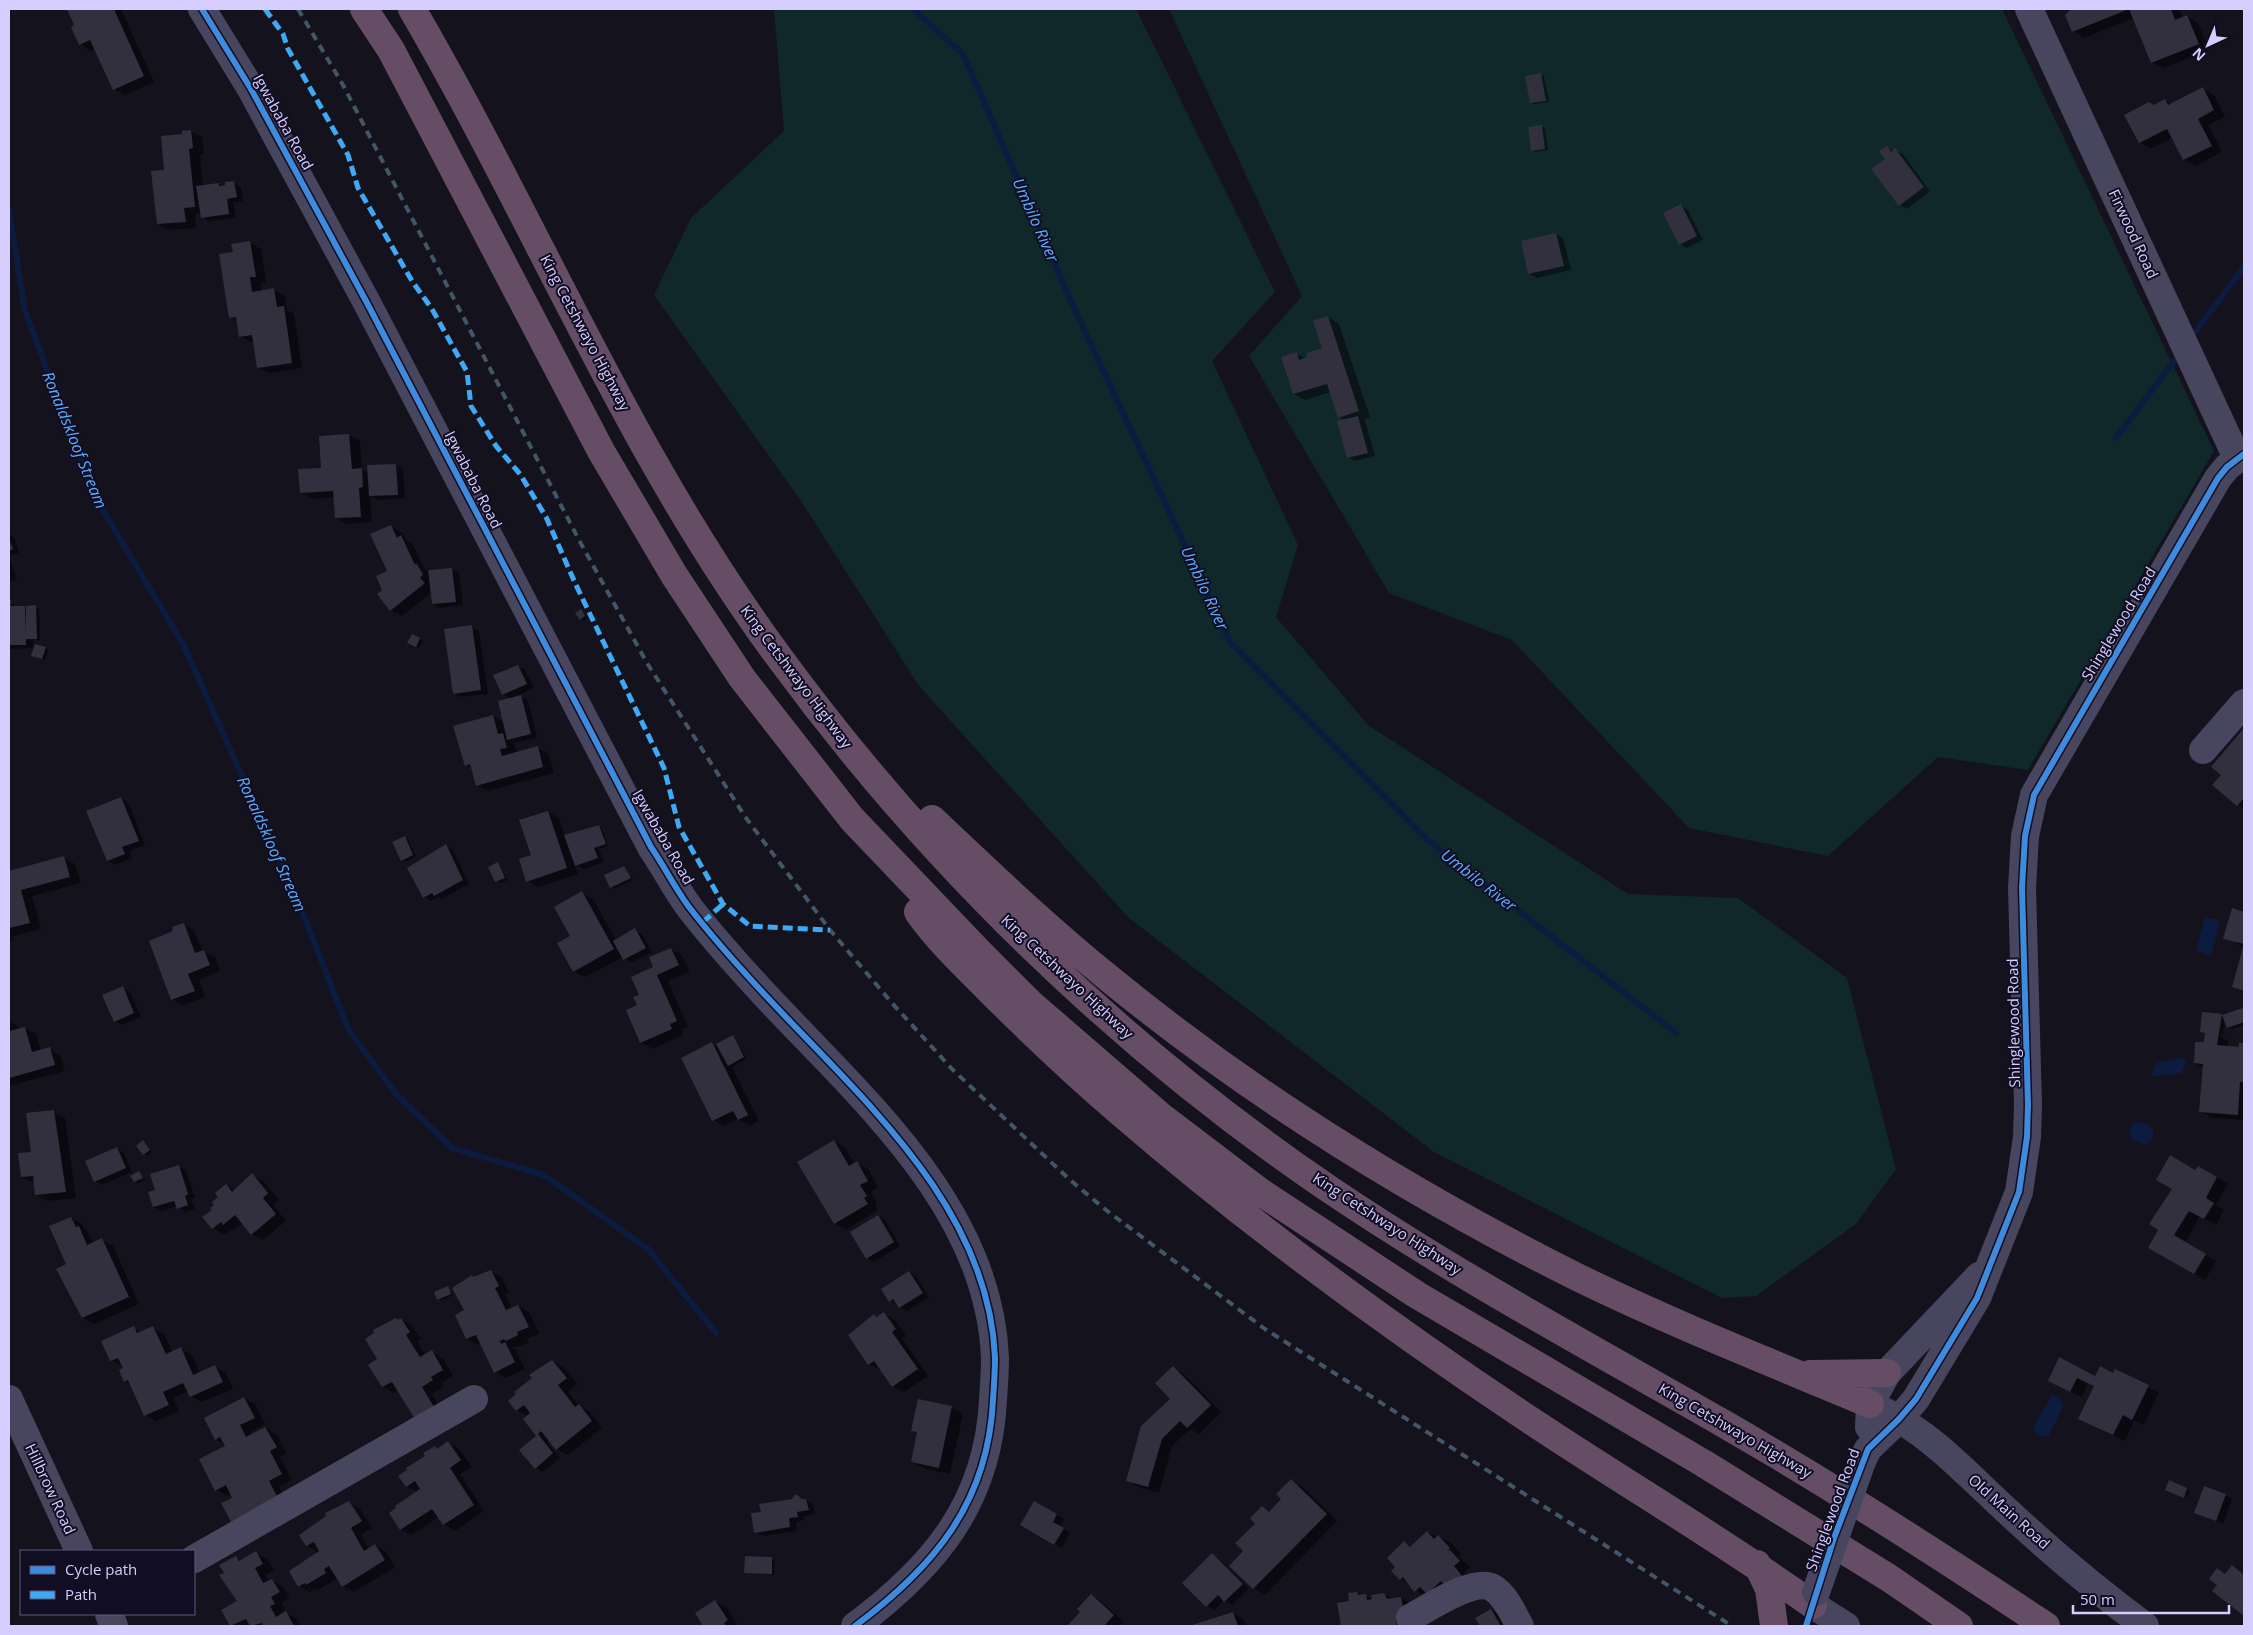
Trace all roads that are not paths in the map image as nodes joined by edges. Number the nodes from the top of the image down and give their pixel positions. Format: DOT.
graph roads {
  1 [pos="202,9"];
  2 [pos="364,9"];
  3 [pos="412,9"];
  4 [pos="2029,9"];
  5 [pos="2241,456"];
  6 [pos="2244,703"];
  7 [pos="2202,750"];
  8 [pos="856,756"];
  9 [pos="852,819"];
  10 [pos="1989,1266"];
  11 [pos="1887,1373"];
  12 [pos="1798,1374"];
  13 [pos="9,1399"];
  14 [pos="474,1399"];
  15 [pos="1870,1404"];
  16 [pos="1899,1419"];
  17 [pos="1865,1455"];
  18 [pos="79,1550"];
  19 [pos="195,1558"];
  20 [pos="1757,1564"];
  21 [pos="1812,1608"];
  22 [pos="1774,1616"];
  23 [pos="1410,1618"];
  24 [pos="855,1626"];
  25 [pos="1520,1626"];
  26 [pos="1846,1626"];
  27 [pos="1959,1626"];
  28 [pos="2046,1626"];
  29 [pos="2145,1626"];
  1 -- 24 [label="street, Igwababa Road"];
  2 -- 9 [label="highway"];
  3 -- 8 [label="highway, King Cetshwayo Highway"];
  4 -- 5 [label="street, Firwood Road"];
  5 -- 10 [label="street, Shinglewood Road"];
  6 -- 7 [label="street"];
  8 -- 12 [label="highway"];
  8 -- 28 [label="highway, King Cetshwayo Highway"];
  9 -- 20 [label="highway"];
  9 -- 27 [label="highway"];
  10 -- 11 [label="street, Shinglewood Road"];
  10 -- 16 [label="street, Shinglewood Road"];
  11 -- 12 [label="highway"];
  11 -- 15 [label="street, Shinglewood Road"];
  12 -- 15 [label="highway"];
  13 -- 18 [label="street, Hillbrow Road"];
  14 -- 19 [label="street"];
  15 -- 16 [label="street, Old Main Road"];
  15 -- 17 [label="street, Shinglewood Road"];
  16 -- 17 [label="street, Shinglewood Road"];
  16 -- 29 [label="street, Old Main Road"];
  17 -- 21 [label="street, Shinglewood Road, bridge"];
  20 -- 21 [label="highway"];
  20 -- 22 [label="highway"];
  21 -- 26 [label="street"];
  23 -- 25 [label="street"];
}
